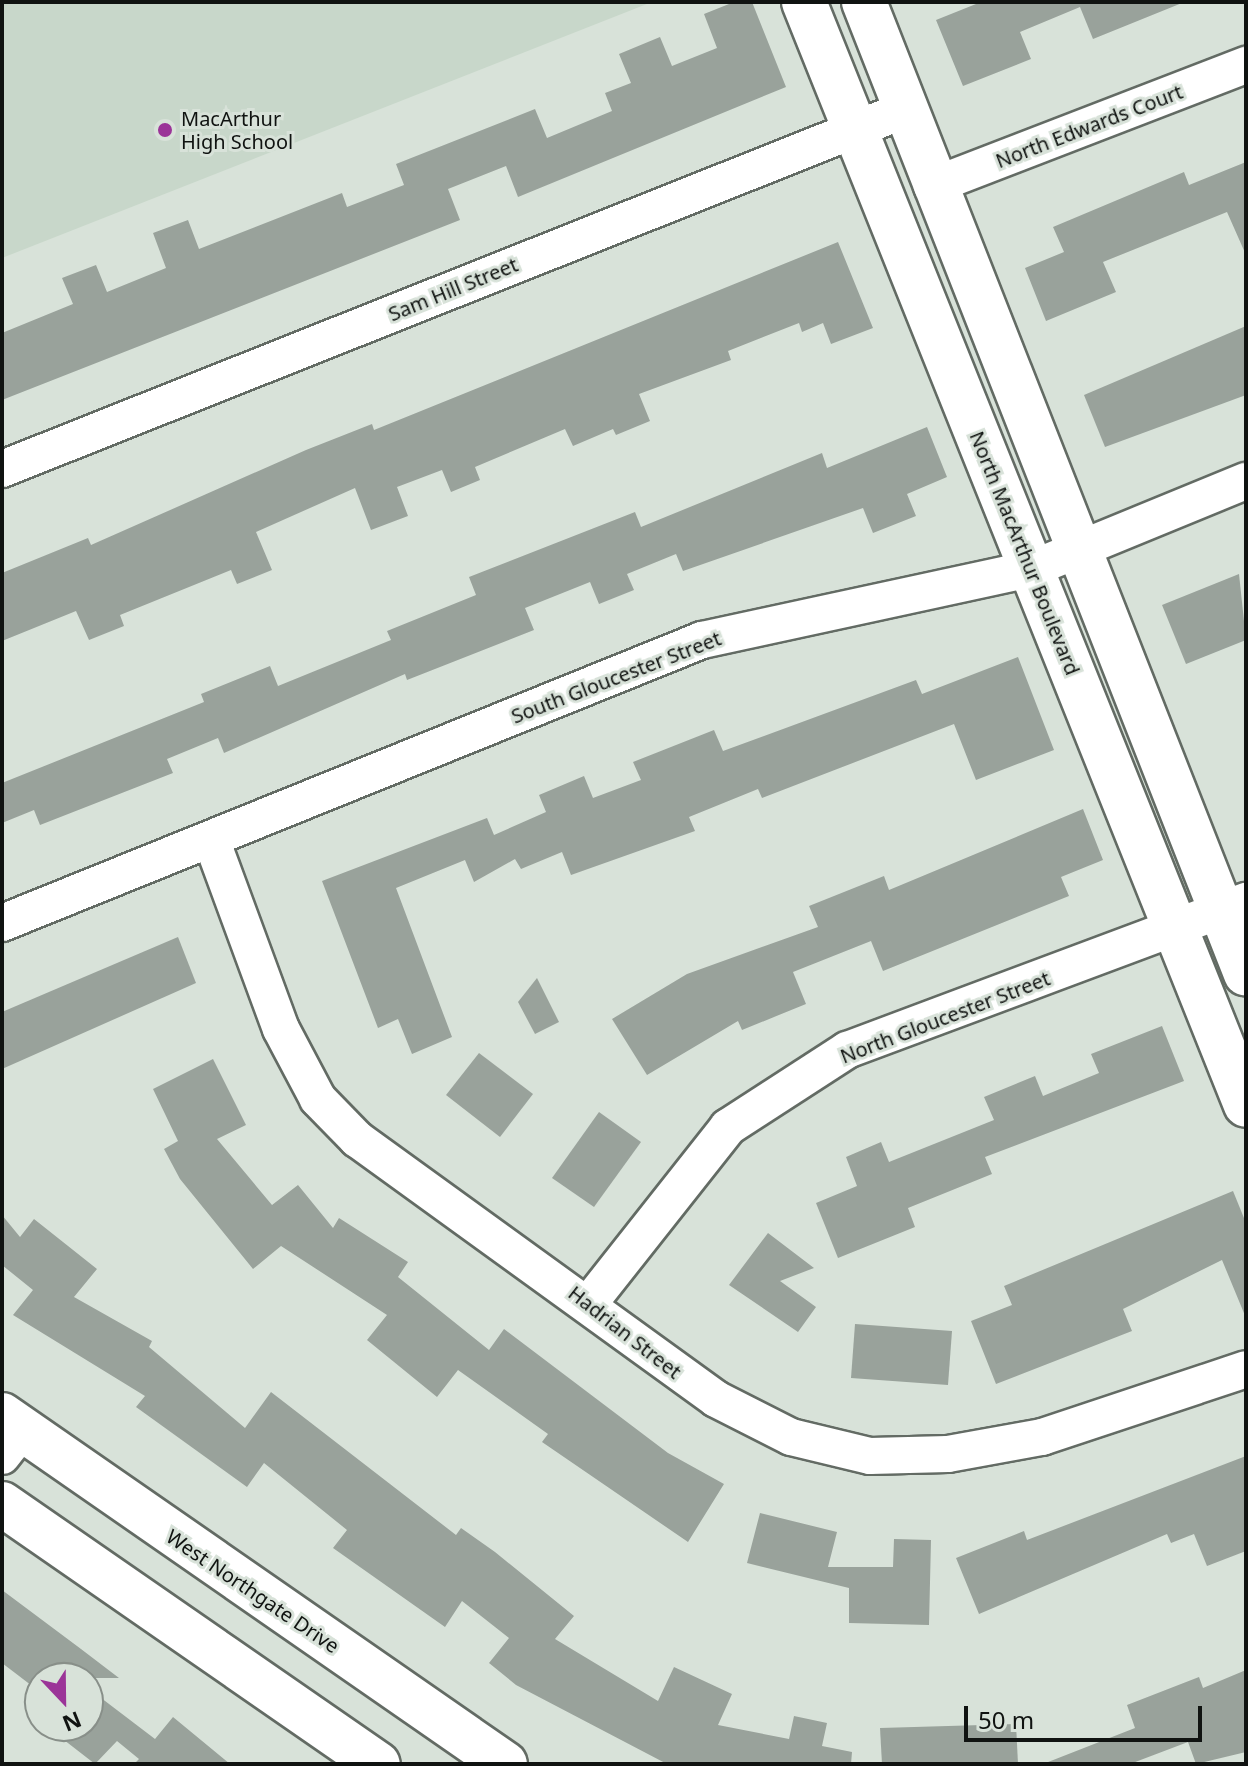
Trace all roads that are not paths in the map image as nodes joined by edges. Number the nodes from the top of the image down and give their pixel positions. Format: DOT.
graph roads {
  1 [pos="804,2"];
  2 [pos="864,2"];
  3 [pos="1246,65"];
  4 [pos="904,110"];
  5 [pos="855,129"];
  6 [pos="932,186"];
  7 [pos="2,469"];
  8 [pos="1246,481"];
  9 [pos="1077,550"];
  10 [pos="1031,569"];
  11 [pos="211,839"];
  12 [pos="1234,906"];
  13 [pos="2,923"];
  14 [pos="1176,931"];
  15 [pos="1246,974"];
  16 [pos="1246,1105"];
  17 [pos="590,1302"];
  18 [pos="1246,1369"];
  19 [pos="8,1434"];
  20 [pos="2,1504"];
  21 [pos="378,1764"];
  22 [pos="505,1764"];
  1 -- 5 [label="main road, North MacArthur Boulevard"];
  2 -- 4 [label="main road"];
  3 -- 6 [label="street, North Edwards Court"];
  4 -- 5 [label="street, Sam Hill Street"];
  4 -- 6 [label="main road"];
  5 -- 7 [label="street, Sam Hill Street"];
  5 -- 10 [label="main road, North MacArthur Boulevard"];
  6 -- 9 [label="main road"];
  8 -- 9 [label="street, South Gloucester Street"];
  9 -- 10 [label="street, South Gloucester Street"];
  9 -- 12 [label="main road"];
  10 -- 11 [label="street, South Gloucester Street"];
  10 -- 14 [label="main road, North MacArthur Boulevard"];
  11 -- 13 [label="street, South Gloucester Street"];
  11 -- 17 [label="street, Hadrian Street"];
  12 -- 14 [label="street, North Gloucester Street"];
  12 -- 15 [label="main road"];
  14 -- 16 [label="main road, North MacArthur Boulevard"];
  14 -- 17 [label="street, North Gloucester Street"];
  17 -- 18 [label="street, Hadrian Street"];
  19 -- 22 [label="main road, West Northgate Drive"];
  20 -- 21 [label="main road"];
}
